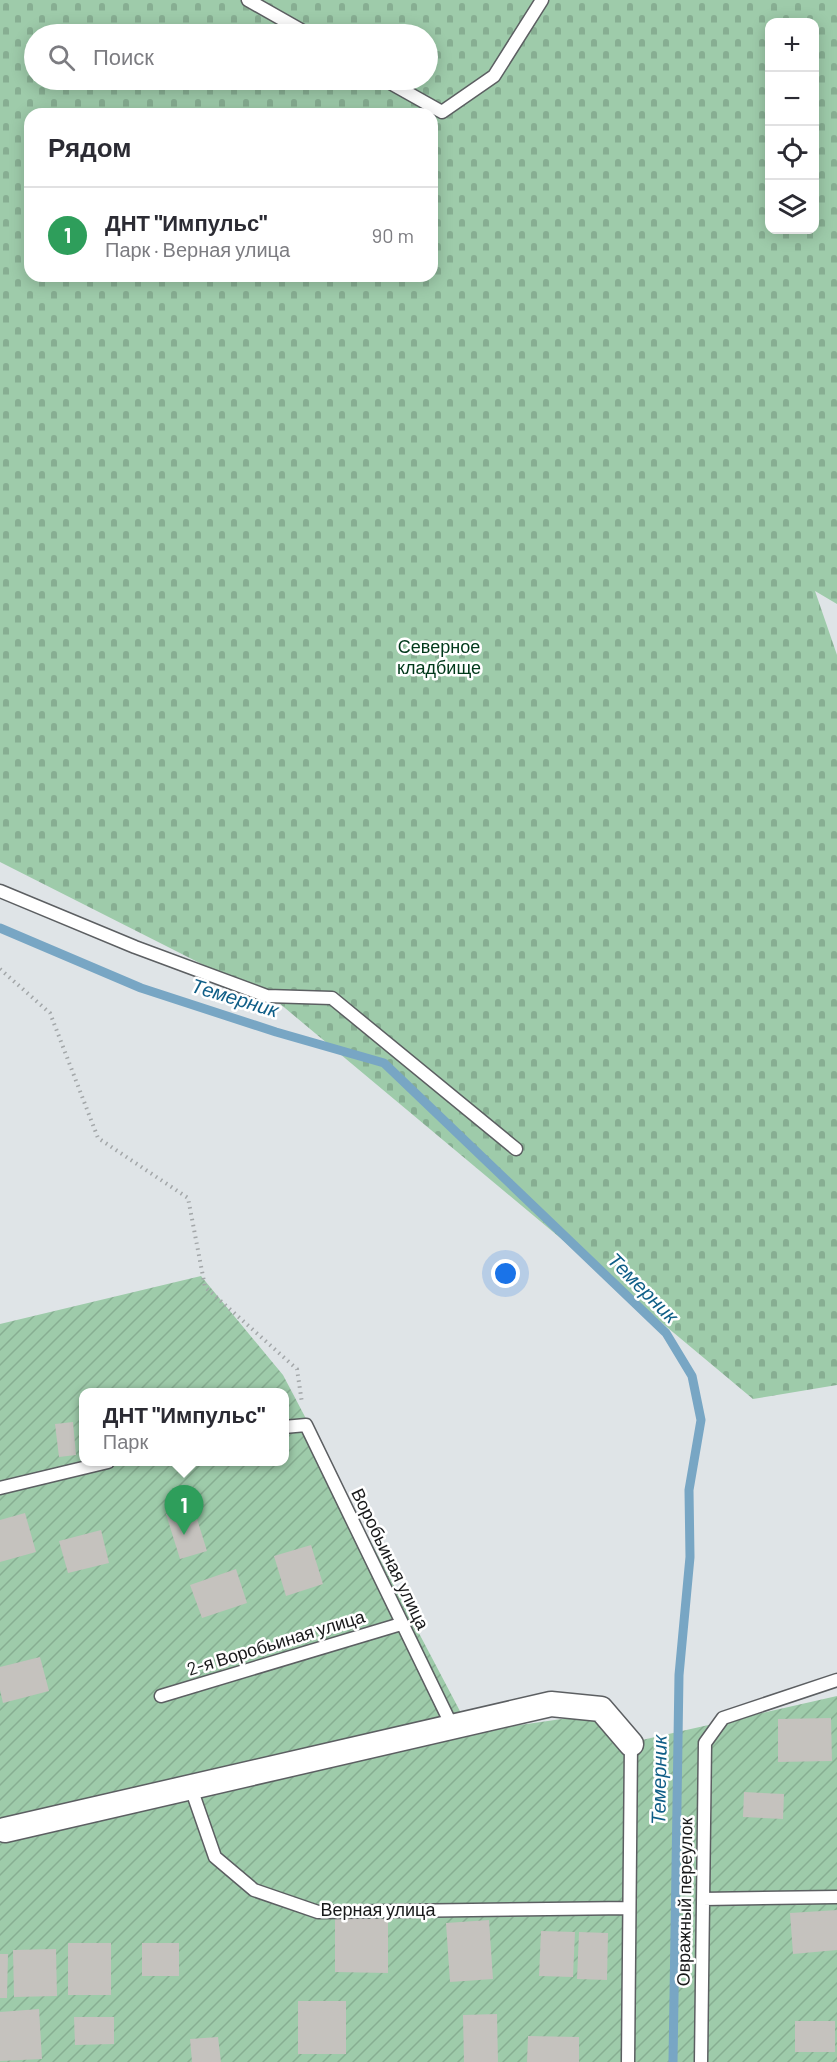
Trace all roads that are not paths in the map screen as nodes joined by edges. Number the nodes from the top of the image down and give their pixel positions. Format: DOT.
graph roads {
  1 [pos="248,0"];
  2 [pos="542,0"];
  3 [pos="290,24"];
  4 [pos="403,90"];
  5 [pos="435,108"];
  6 [pos="438,110"];
  7 [pos="0,891"];
  8 [pos="516,1149"];
  9 [pos="289,1427"];
  10 [pos="88,1466"];
  11 [pos="0,1488"];
  12 [pos="401,1624"];
  13 [pos="837,1680"];
  14 [pos="161,1696"];
  15 [pos="452,1726"];
  16 [pos="631,1744"];
  17 [pos="191,1788"];
  18 [pos="5,1830"];
  19 [pos="837,1897"];
  20 [pos="703,1899"];
  21 [pos="629,1908"];
  22 [pos="628,2062"];
  23 [pos="701,2062"];
  1 -- 3 [label="lane"];
  2 -- 6 [label="lane"];
  4 -- 5 [label="lane"];
  7 -- 8 [label="lane"];
  9 -- 12 [label="lane, Воробьиная улица"];
  10 -- 11 [label="lane"];
  12 -- 14 [label="lane, 2-я Воробьиная улица"];
  12 -- 15 [label="lane, Воробьиная улица"];
  13 -- 20 [label="lane, Овражный переулок"];
  15 -- 16 [label="street"];
  15 -- 17 [label="street"];
  16 -- 21 [label="lane"];
  17 -- 18 [label="street"];
  17 -- 21 [label="lane, Верная улица"];
  19 -- 20 [label="lane"];
  20 -- 23 [label="lane, Овражный переулок"];
  21 -- 22 [label="lane"];
}
